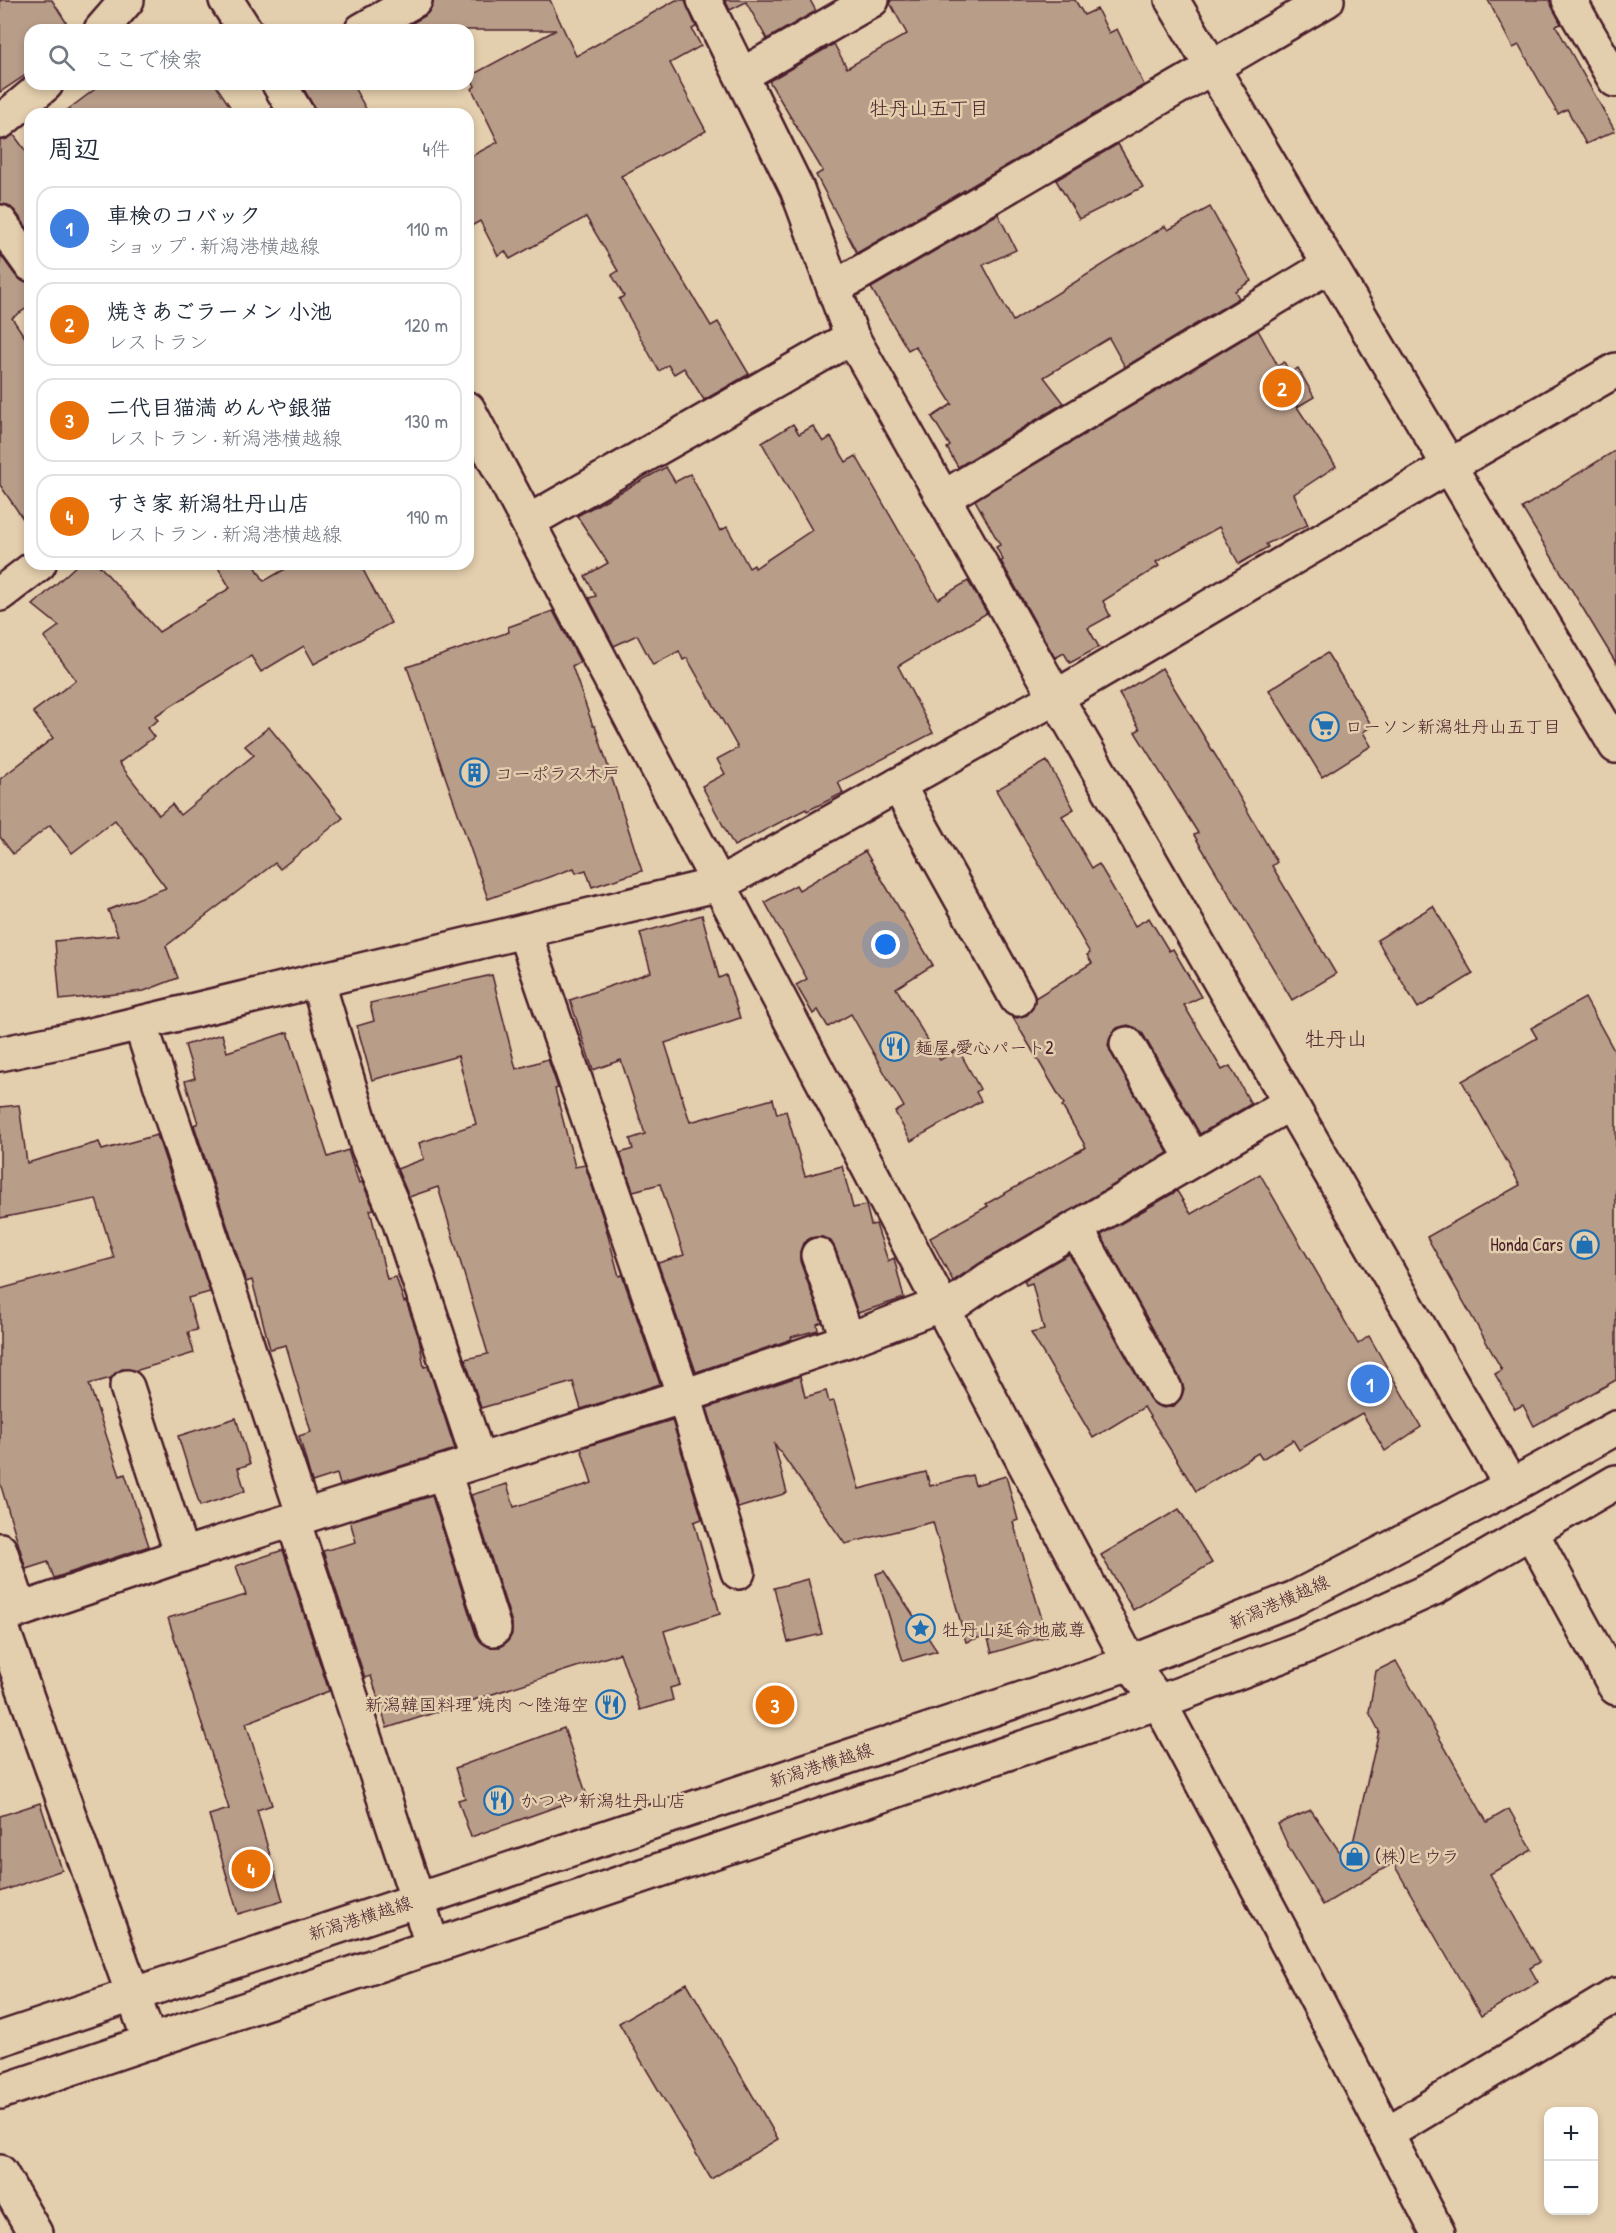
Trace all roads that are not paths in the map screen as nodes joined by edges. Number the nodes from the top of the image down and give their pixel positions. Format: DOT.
graph roads {
  1 [pos="127,0"];
  2 [pos="226,0"];
  3 [pos="415,0"];
  4 [pos="704,0"];
  5 [pos="872,0"];
  6 [pos="1172,0"];
  7 [pos="1327,0"];
  8 [pos="1569,0"];
  9 [pos="106,24"];
  10 [pos="241,24"];
  11 [pos="373,24"];
  12 [pos="1212,67"];
  13 [pos="742,75"];
  14 [pos="1615,80"];
  15 [pos="39,90"];
  16 [pos="283,90"];
  17 [pos="293,108"];
  18 [pos="0,122"];
  19 [pos="0,222"];
  20 [pos="24,256"];
  21 [pos="1330,265"];
  22 [pos="834,288"];
  23 [pos="852,337"];
  24 [pos="1616,370"];
  25 [pos="474,420"];
  26 [pos="1449,466"];
  27 [pos="943,498"];
  28 [pos="528,522"];
  29 [pos="31,570"];
  30 [pos="0,594"];
  31 [pos="1056,697"];
  32 [pos="1616,746"];
  33 [pos="898,785"];
  34 [pos="720,884"];
  35 [pos="524,931"];
  36 [pos="317,980"];
  37 [pos="1017,999"];
  38 [pos="140,1023"];
  39 [pos="1127,1044"];
  40 [pos="0,1054"];
  41 [pos="1290,1103"];
  42 [pos="1193,1159"];
  43 [pos="1076,1228"];
  44 [pos="818,1255"];
  45 [pos="944,1307"];
  46 [pos="848,1340"];
  47 [pos="127,1387"];
  48 [pos="1165,1389"];
  49 [pos="684,1396"];
  50 [pos="1616,1428"];
  51 [pos="479,1461"];
  52 [pos="444,1472"];
  53 [pos="1616,1482"];
  54 [pos="1511,1486"];
  55 [pos="298,1518"];
  56 [pos="1531,1532"];
  57 [pos="0,1550"];
  58 [pos="182,1555"];
  59 [pos="738,1572"];
  60 [pos="7,1616"];
  61 [pos="494,1629"];
  62 [pos="1130,1663"];
  63 [pos="1616,1688"];
  64 [pos="1159,1702"];
  65 [pos="418,1899"];
  66 [pos="433,1947"];
  67 [pos="132,1994"];
  68 [pos="1616,1995"];
  69 [pos="0,2039"];
  70 [pos="150,2042"];
  71 [pos="0,2092"];
  72 [pos="1386,2134"];
  73 [pos="0,2172"];
  74 [pos="35,2233"];
  75 [pos="1438,2233"];
  1 -- 9 [label="street"];
  2 -- 10 [label="street"];
  3 -- 11 [label="street"];
  4 -- 13 [label="street"];
  5 -- 13 [label="street"];
  6 -- 12 [label="street"];
  7 -- 12 [label="street"];
  8 -- 14 [label="street"];
  12 -- 21 [label="street"];
  12 -- 22 [label="street"];
  13 -- 22 [label="street"];
  15 -- 18 [label="street"];
  16 -- 17 [label="street"];
  19 -- 20 [label="street"];
  21 -- 26 [label="street"];
  21 -- 27 [label="street"];
  22 -- 23 [label="street"];
  23 -- 27 [label="street"];
  23 -- 28 [label="street"];
  24 -- 26 [label="street"];
  25 -- 28 [label="street"];
  26 -- 31 [label="street"];
  26 -- 32 [label="street"];
  27 -- 31 [label="street"];
  28 -- 34 [label="street"];
  29 -- 30 [label="street"];
  31 -- 33 [label="street"];
  31 -- 41 [label="street"];
  33 -- 34 [label="street"];
  33 -- 37 [label="street"];
  34 -- 35 [label="street"];
  34 -- 45 [label="street"];
  35 -- 36 [label="street"];
  35 -- 49 [label="street"];
  36 -- 38 [label="street"];
  36 -- 51 [label="street"];
  38 -- 40 [label="street"];
  38 -- 55 [label="street"];
  39 -- 42 [label="street"];
  41 -- 42 [label="street"];
  41 -- 54 [label="street"];
  42 -- 43 [label="street"];
  43 -- 45 [label="street"];
  43 -- 48 [label="street"];
  44 -- 46 [label="street"];
  45 -- 46 [label="street"];
  45 -- 62 [label="street"];
  46 -- 49 [label="street"];
  47 -- 58 [label="street"];
  49 -- 51 [label="street"];
  49 -- 59 [label="street"];
  50 -- 54 [label="street, 新潟港横越線"];
  51 -- 52 [label="street"];
  52 -- 55 [label="street"];
  52 -- 61 [label="street"];
  53 -- 56 [label="street"];
  54 -- 62 [label="street, 新潟港横越線"];
  55 -- 58 [label="street"];
  55 -- 65 [label="street"];
  56 -- 63 [label="street"];
  56 -- 64 [label="street"];
  57 -- 60 [label="street"];
  58 -- 60 [label="street"];
  60 -- 67 [label="street"];
  62 -- 64 [label="street"];
  62 -- 65 [label="street, 新潟港横越線"];
  64 -- 66 [label="street"];
  64 -- 72 [label="street"];
  65 -- 66 [label="street"];
  65 -- 67 [label="street, 新潟港横越線"];
  66 -- 70 [label="street"];
  67 -- 69 [label="street, 新潟港横越線"];
  67 -- 70 [label="street"];
  68 -- 72 [label="street"];
  70 -- 71 [label="street"];
  72 -- 75 [label="street"];
  73 -- 74 [label="street"];
}
